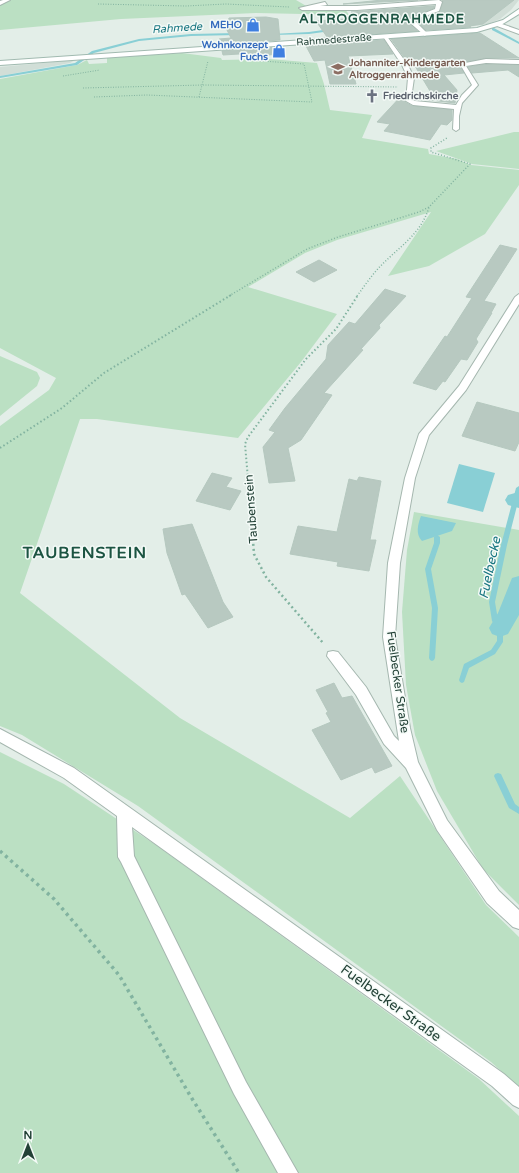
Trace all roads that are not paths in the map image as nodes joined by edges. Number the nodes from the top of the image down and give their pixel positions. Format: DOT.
graph roads {
  1 [pos="6,0"];
  2 [pos="0,3"];
  3 [pos="325,4"];
  4 [pos="519,12"];
  5 [pos="498,24"];
  6 [pos="519,32"];
  7 [pos="425,34"];
  8 [pos="384,36"];
  9 [pos="519,62"];
  10 [pos="0,63"];
  11 [pos="458,107"];
  12 [pos="456,129"];
  13 [pos="519,297"];
  14 [pos="333,656"];
  15 [pos="0,735"];
  16 [pos="411,763"];
  17 [pos="124,813"];
  18 [pos="519,921"];
  19 [pos="519,1099"];
  20 [pos="289,1173"];
  1 -- 2 [label="street"];
  3 -- 7 [label="street"];
  4 -- 5 [label="street, Rahmedestraße"];
  5 -- 6 [label="street"];
  5 -- 7 [label="street, Rahmedestraße"];
  7 -- 8 [label="street, Rahmedestraße"];
  8 -- 10 [label="street, Rahmedestraße"];
  8 -- 11 [label="street"];
  9 -- 11 [label="street"];
  11 -- 12 [label="street"];
  13 -- 16 [label="street, Fuelbecker Straße"];
  14 -- 16 [label="street"];
  15 -- 17 [label="street, Fuelbecker Straße"];
  16 -- 18 [label="street, Fuelbecker Straße"];
  17 -- 19 [label="street, Fuelbecker Straße"];
  17 -- 20 [label="street"];
}
